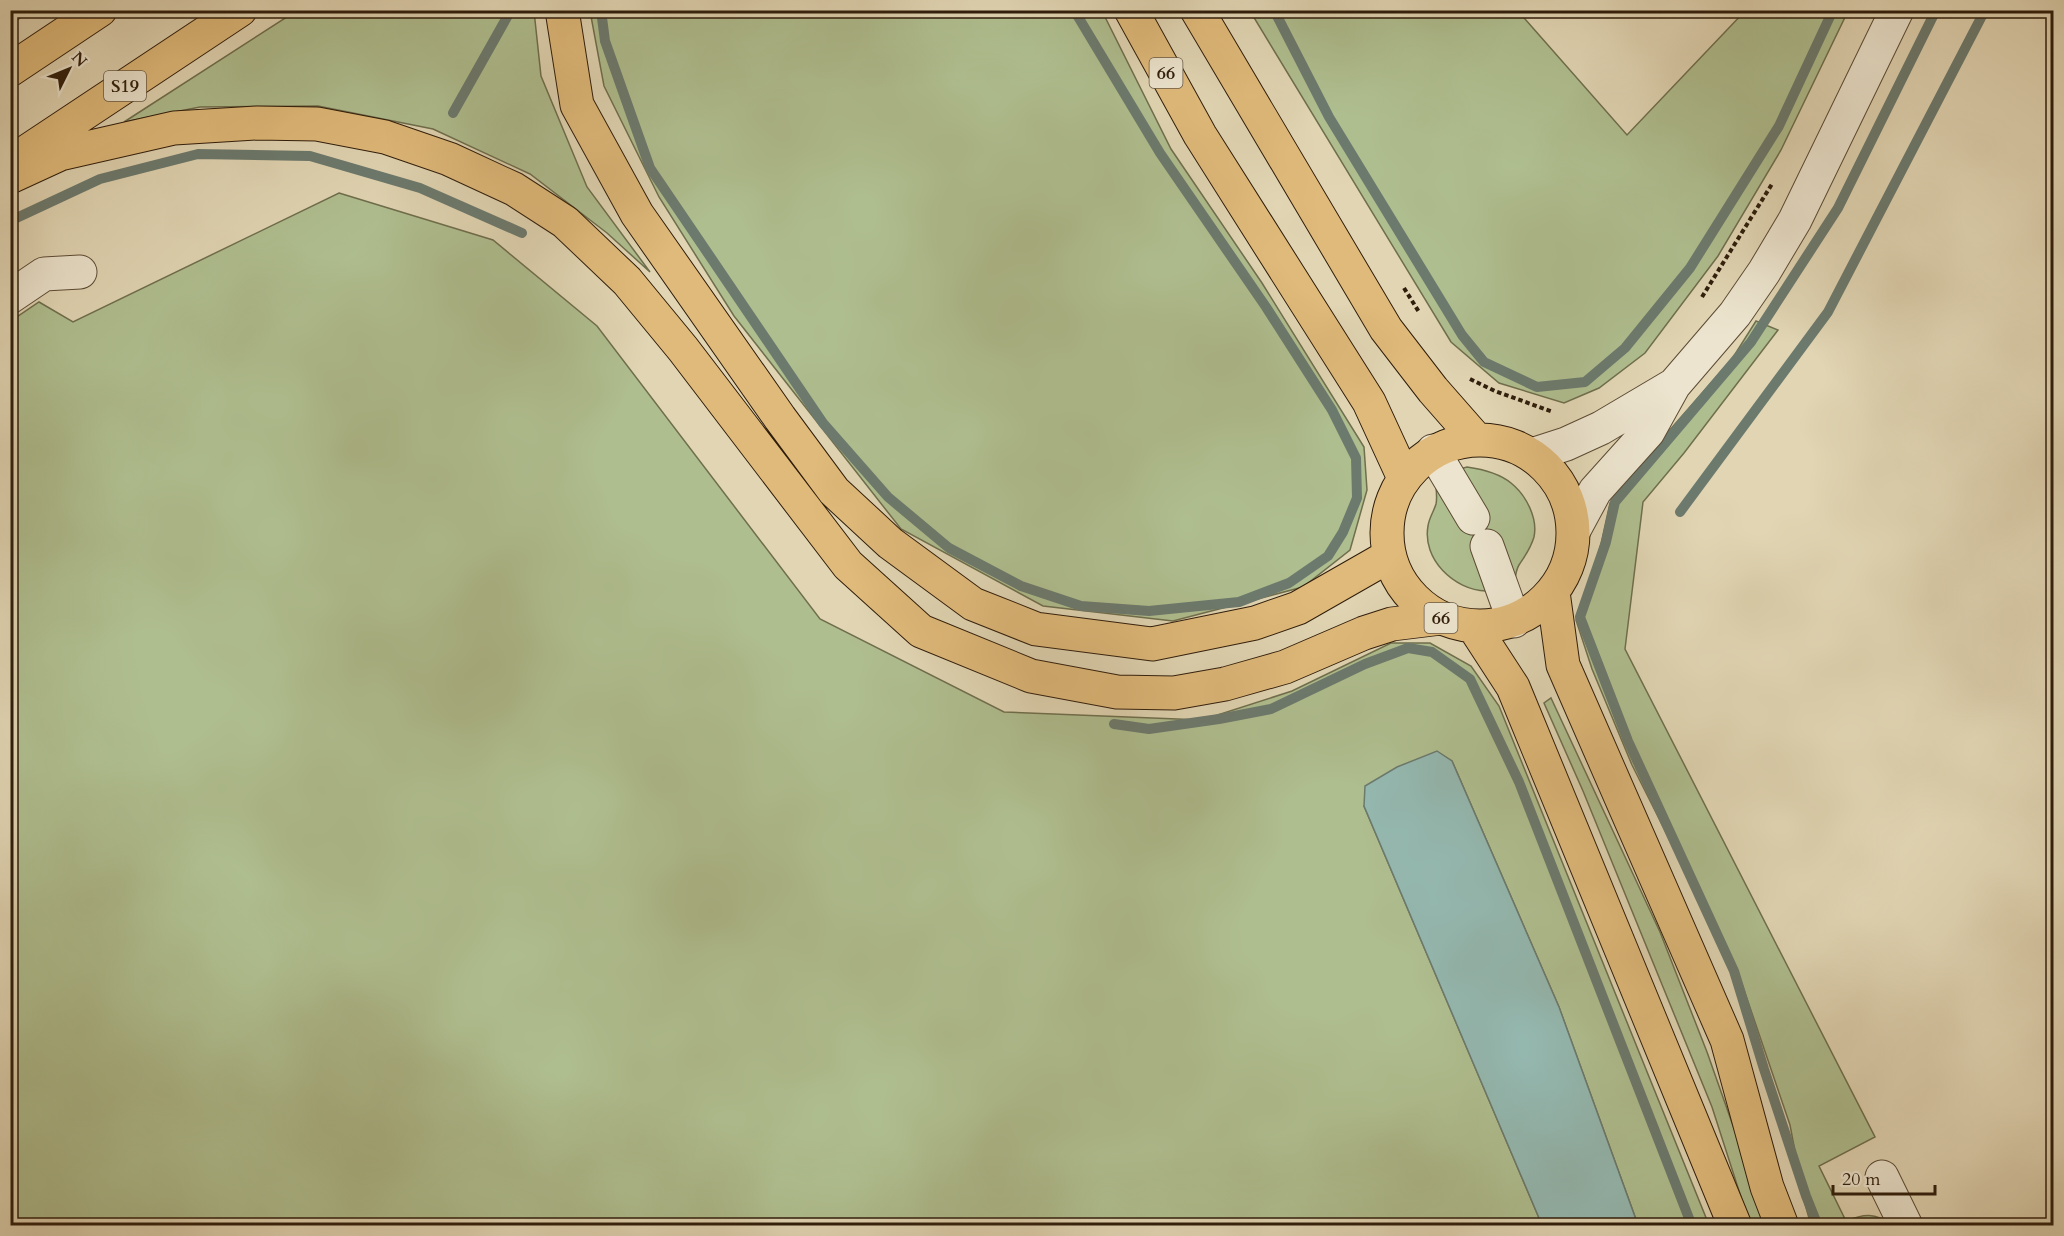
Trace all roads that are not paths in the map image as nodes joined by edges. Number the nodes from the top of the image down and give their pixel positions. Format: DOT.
graph roads {
  1 [pos="100,10"];
  2 [pos="240,10"];
  3 [pos="562,10"];
  4 [pos="1131,10"];
  5 [pos="1197,10"];
  6 [pos="1897,10"];
  7 [pos="10,69"];
  8 [pos="10,162"];
  9 [pos="10,177"];
  10 [pos="80,272"];
  11 [pos="10,297"];
  12 [pos="1674,385"];
  13 [pos="1476,439"];
  14 [pos="1433,451"];
  15 [pos="1532,455"];
  16 [pos="1404,478"];
  17 [pos="1574,530"];
  18 [pos="1389,556"];
  19 [pos="1553,592"];
  20 [pos="1441,618"];
  21 [pos="1514,621"];
  22 [pos="1474,627"];
  23 [pos="1881,1177"];
  24 [pos="1735,1226"];
  25 [pos="1782,1226"];
  26 [pos="1906,1226"];
  1 -- 7 [label="main road"];
  2 -- 8 [label="main road, S19"];
  3 -- 18 [label="main road"];
  4 -- 16 [label="main road, 66"];
  5 -- 13 [label="main road"];
  6 -- 12 [label="street"];
  9 -- 20 [label="main road"];
  10 -- 11 [label="street"];
  12 -- 15 [label="street"];
  12 -- 17 [label="street"];
  13 -- 14 [label="main road, 66"];
  13 -- 15 [label="main road, 66"];
  14 -- 16 [label="main road, 66"];
  14 -- 21 [label="street"];
  15 -- 17 [label="main road, 66"];
  16 -- 18 [label="main road, 66"];
  17 -- 19 [label="main road, 66"];
  18 -- 20 [label="main road, 66"];
  19 -- 21 [label="main road, 66"];
  19 -- 25 [label="main road"];
  20 -- 22 [label="main road, 66"];
  21 -- 22 [label="main road, 66"];
  22 -- 24 [label="main road, 66"];
  23 -- 26 [label="street"];
}
